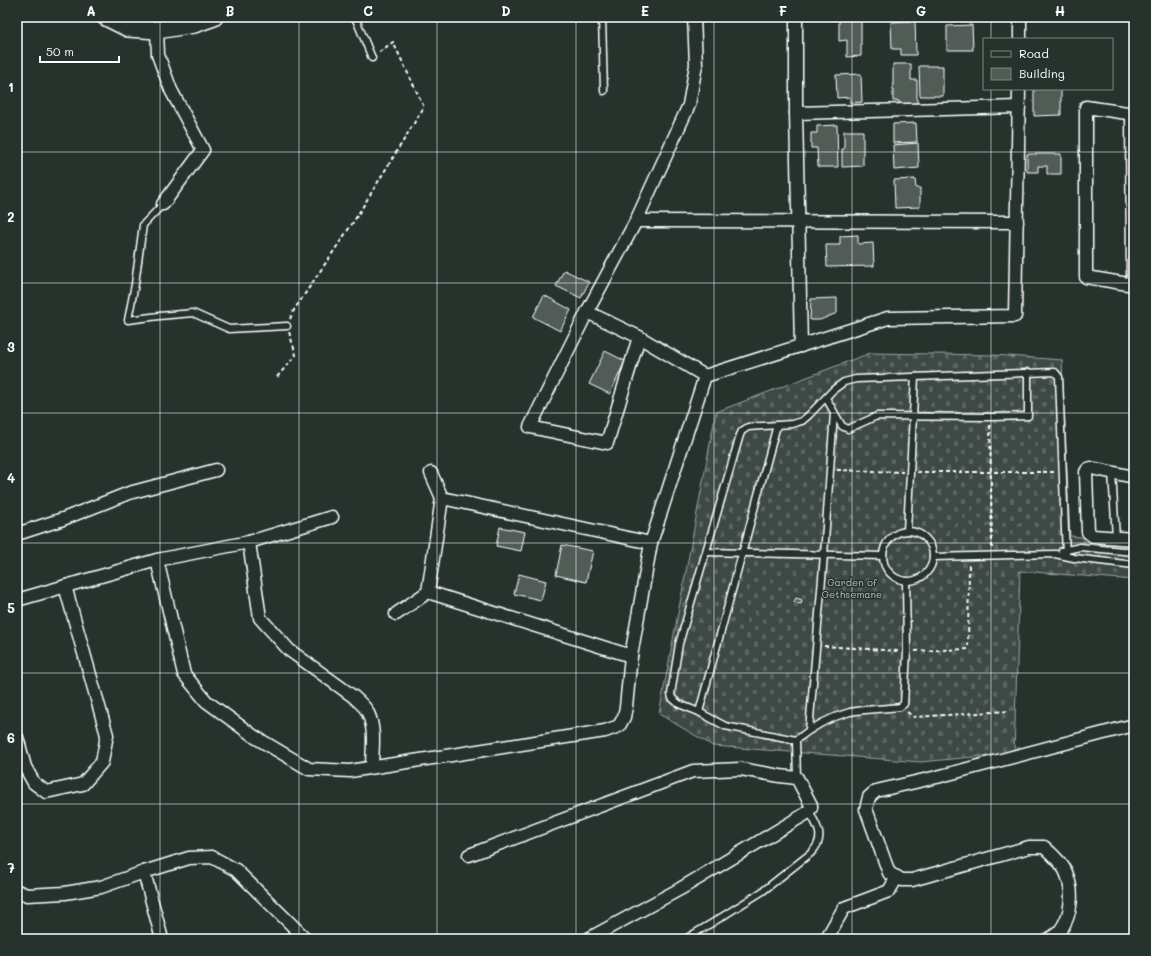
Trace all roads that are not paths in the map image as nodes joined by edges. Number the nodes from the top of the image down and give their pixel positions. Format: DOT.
graph roads {
  1 [pos="106,17"];
  2 [pos="214,17"];
  3 [pos="355,17"];
  4 [pos="602,17"];
  5 [pos="694,17"];
  6 [pos="796,17"];
  7 [pos="1020,17"];
  8 [pos="157,30"];
  9 [pos="1020,38"];
  10 [pos="372,58"];
  11 [pos="1019,90"];
  12 [pos="604,91"];
  13 [pos="1019,107"];
  14 [pos="796,113"];
  15 [pos="1133,113"];
  16 [pos="163,204"];
  17 [pos="636,221"];
  18 [pos="798,221"];
  19 [pos="1016,222"];
  20 [pos="1133,285"];
  21 [pos="587,312"];
  22 [pos="288,326"];
  23 [pos="639,337"];
  24 [pos="801,346"];
  25 [pos="1028,372"];
  26 [pos="705,376"];
  27 [pos="915,377"];
  28 [pos="826,398"];
  29 [pos="834,412"];
  30 [pos="913,417"];
  31 [pos="777,425"];
  32 [pos="216,470"];
  33 [pos="1112,472"];
  34 [pos="431,473"];
  35 [pos="1134,477"];
  36 [pos="442,498"];
  37 [pos="332,517"];
  38 [pos="907,531"];
  39 [pos="17,534"];
  40 [pos="1116,538"];
  41 [pos="1134,539"];
  42 [pos="250,542"];
  43 [pos="651,543"];
  44 [pos="706,552"];
  45 [pos="1134,552"];
  46 [pos="742,553"];
  47 [pos="1066,553"];
  48 [pos="824,555"];
  49 [pos="883,556"];
  50 [pos="933,557"];
  51 [pos="157,560"];
  52 [pos="1134,565"];
  53 [pos="906,581"];
  54 [pos="65,586"];
  55 [pos="428,592"];
  56 [pos="17,600"];
  57 [pos="396,614"];
  58 [pos="631,656"];
  59 [pos="699,712"];
  60 [pos="1134,725"];
  61 [pos="809,730"];
  62 [pos="17,737"];
  63 [pos="796,740"];
  64 [pos="372,767"];
  65 [pos="797,778"];
  66 [pos="809,811"];
  67 [pos="469,855"];
  68 [pos="144,872"];
  69 [pos="897,877"];
  70 [pos="17,891"];
  71 [pos="162,939"];
  72 [pos="306,939"];
  73 [pos="588,939"];
  74 [pos="685,939"];
  75 [pos="828,939"];
  76 [pos="1048,939"];
  1 -- 8 [label="main road"];
  2 -- 8 [label="main road"];
  3 -- 10 [label="lane"];
  4 -- 12 [label="lane"];
  5 -- 17 [label="street"];
  6 -- 14 [label="street"];
  7 -- 9 [label="street"];
  8 -- 16 [label="street"];
  11 -- 13 [label="street"];
  13 -- 14 [label="street"];
  13 -- 19 [label="street"];
  14 -- 18 [label="street"];
  15 -- 20 [label="street"];
  15 -- 20 [label="street"];
  16 -- 22 [label="lane"];
  17 -- 18 [label="street"];
  17 -- 21 [label="street"];
  18 -- 19 [label="street"];
  18 -- 24 [label="street"];
  19 -- 24 [label="street"];
  21 -- 23 [label="street"];
  21 -- 23 [label="street"];
  23 -- 26 [label="street"];
  24 -- 26 [label="street"];
  25 -- 27 [label="lane"];
  25 -- 30 [label="lane"];
  25 -- 47 [label="lane"];
  26 -- 43 [label="street"];
  27 -- 28 [label="lane"];
  27 -- 30 [label="lane"];
  28 -- 29 [label="lane"];
  28 -- 31 [label="lane"];
  29 -- 30 [label="lane"];
  29 -- 48 [label="lane"];
  30 -- 38 [label="lane"];
  31 -- 44 [label="lane"];
  31 -- 46 [label="lane"];
  32 -- 39 [label="street"];
  33 -- 35 [label="street"];
  33 -- 40 [label="lane"];
  33 -- 40 [label="street"];
  34 -- 36 [label="street"];
  36 -- 43 [label="street"];
  36 -- 55 [label="street"];
  37 -- 42 [label="street"];
  38 -- 49 [label="lane"];
  38 -- 50 [label="lane"];
  40 -- 41 [label="street"];
  42 -- 51 [label="street"];
  42 -- 64 [label="street"];
  43 -- 58 [label="street"];
  44 -- 46 [label="lane"];
  44 -- 59 [label="lane"];
  45 -- 47 [label="lane"];
  46 -- 48 [label="lane"];
  46 -- 59 [label="lane"];
  47 -- 50 [label="lane"];
  47 -- 52 [label="lane"];
  48 -- 49 [label="lane"];
  48 -- 61 [label="lane"];
  49 -- 53 [label="lane"];
  50 -- 53 [label="lane"];
  51 -- 54 [label="street"];
  51 -- 64 [label="street"];
  53 -- 61 [label="lane"];
  54 -- 56 [label="street"];
  54 -- 62 [label="street"];
  55 -- 57 [label="street"];
  55 -- 58 [label="street"];
  58 -- 64 [label="street"];
  59 -- 63 [label="lane"];
  60 -- 69 [label="street"];
  61 -- 63 [label="lane"];
  63 -- 65 [label="lane"];
  65 -- 66 [label="street"];
  65 -- 67 [label="street"];
  66 -- 73 [label="street"];
  66 -- 74 [label="lane"];
  68 -- 70 [label="street"];
  68 -- 71 [label="street"];
  68 -- 72 [label="street"];
  69 -- 75 [label="street"];
  69 -- 76 [label="street"];
}
